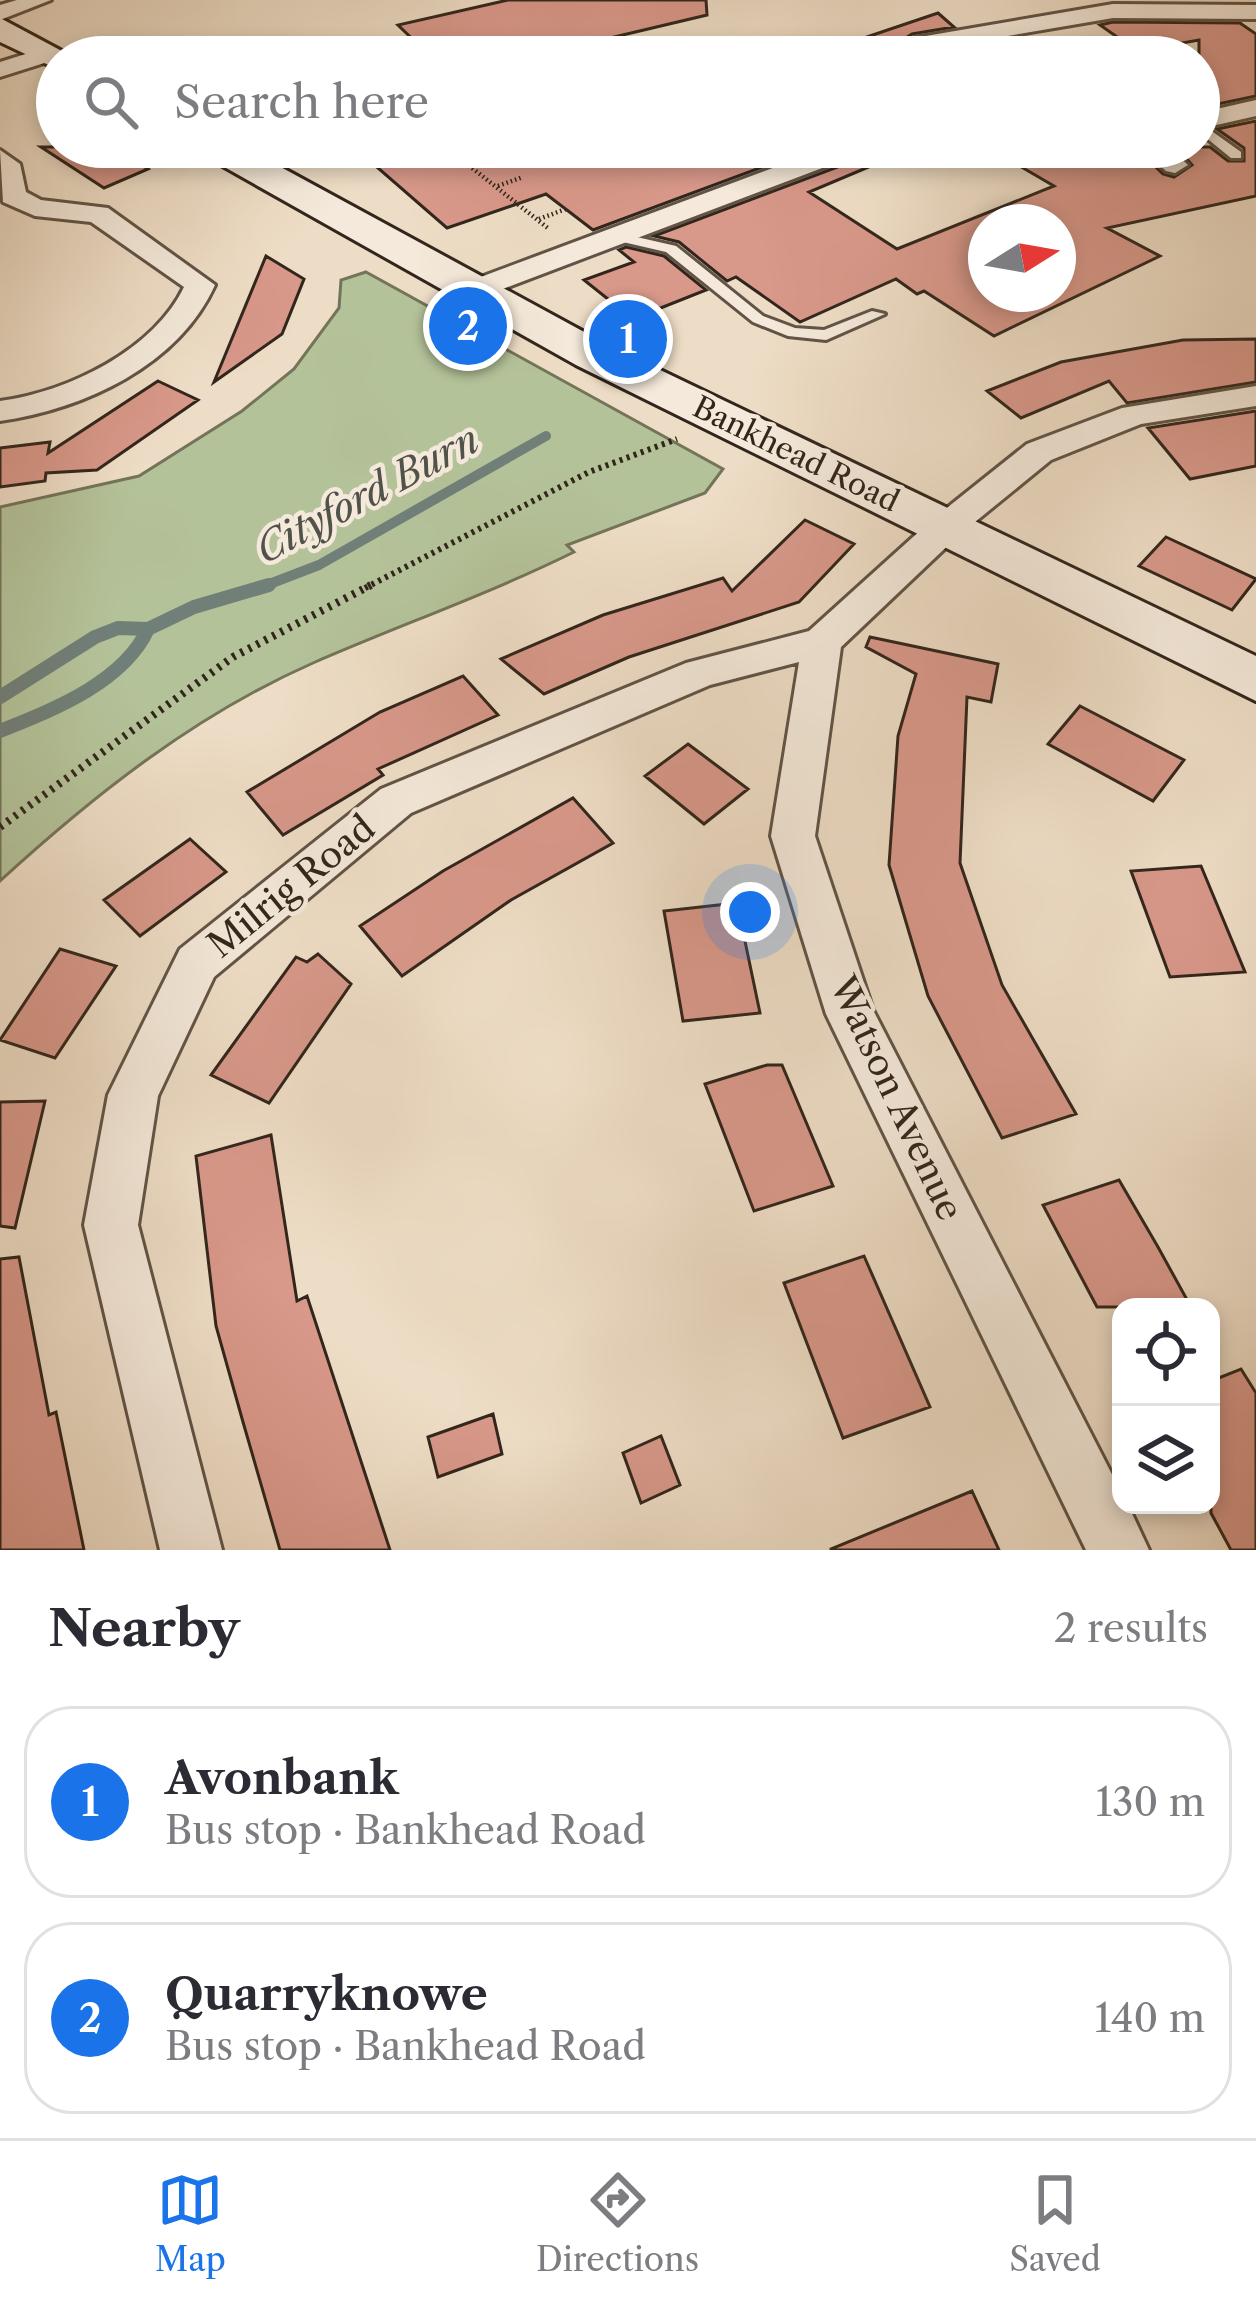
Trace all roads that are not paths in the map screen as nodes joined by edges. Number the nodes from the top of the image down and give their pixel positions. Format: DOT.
graph roads {
  1 [pos="40,0"];
  2 [pos="1256,12"];
  3 [pos="0,13"];
  4 [pos="0,28"];
  5 [pos="971,36"];
  6 [pos="36,48"];
  7 [pos="36,61"];
  8 [pos="0,70"];
  9 [pos="1256,109"];
  10 [pos="1220,118"];
  11 [pos="1220,141"];
  12 [pos="1236,154"];
  13 [pos="0,158"];
  14 [pos="254,168"];
  15 [pos="261,168"];
  16 [pos="797,168"];
  17 [pos="258,170"];
  18 [pos="615,236"];
  19 [pos="473,290"];
  20 [pos="877,314"];
  21 [pos="1256,396"];
  22 [pos="0,411"];
  23 [pos="946,527"];
  24 [pos="822,642"];
  25 [pos="1256,680"];
  26 [pos="191,1550"];
  27 [pos="1118,1550"];
  1 -- 3 [label="street"];
  2 -- 5 [label="street"];
  4 -- 6 [label="street"];
  7 -- 8 [label="street"];
  9 -- 10 [label="street"];
  11 -- 12 [label="lane"];
  13 -- 22 [label="street"];
  14 -- 17 [label="street, Bankhead Road"];
  15 -- 17 [label="lane"];
  16 -- 18 [label="street"];
  17 -- 19 [label="street, Bankhead Road"];
  18 -- 19 [label="street"];
  18 -- 20 [label="lane"];
  19 -- 23 [label="street, Bankhead Road"];
  21 -- 23 [label="street"];
  23 -- 24 [label="street"];
  23 -- 25 [label="street, Bankhead Road"];
  24 -- 26 [label="street, Milrig Road"];
  24 -- 27 [label="street, Watson Avenue"];
}
